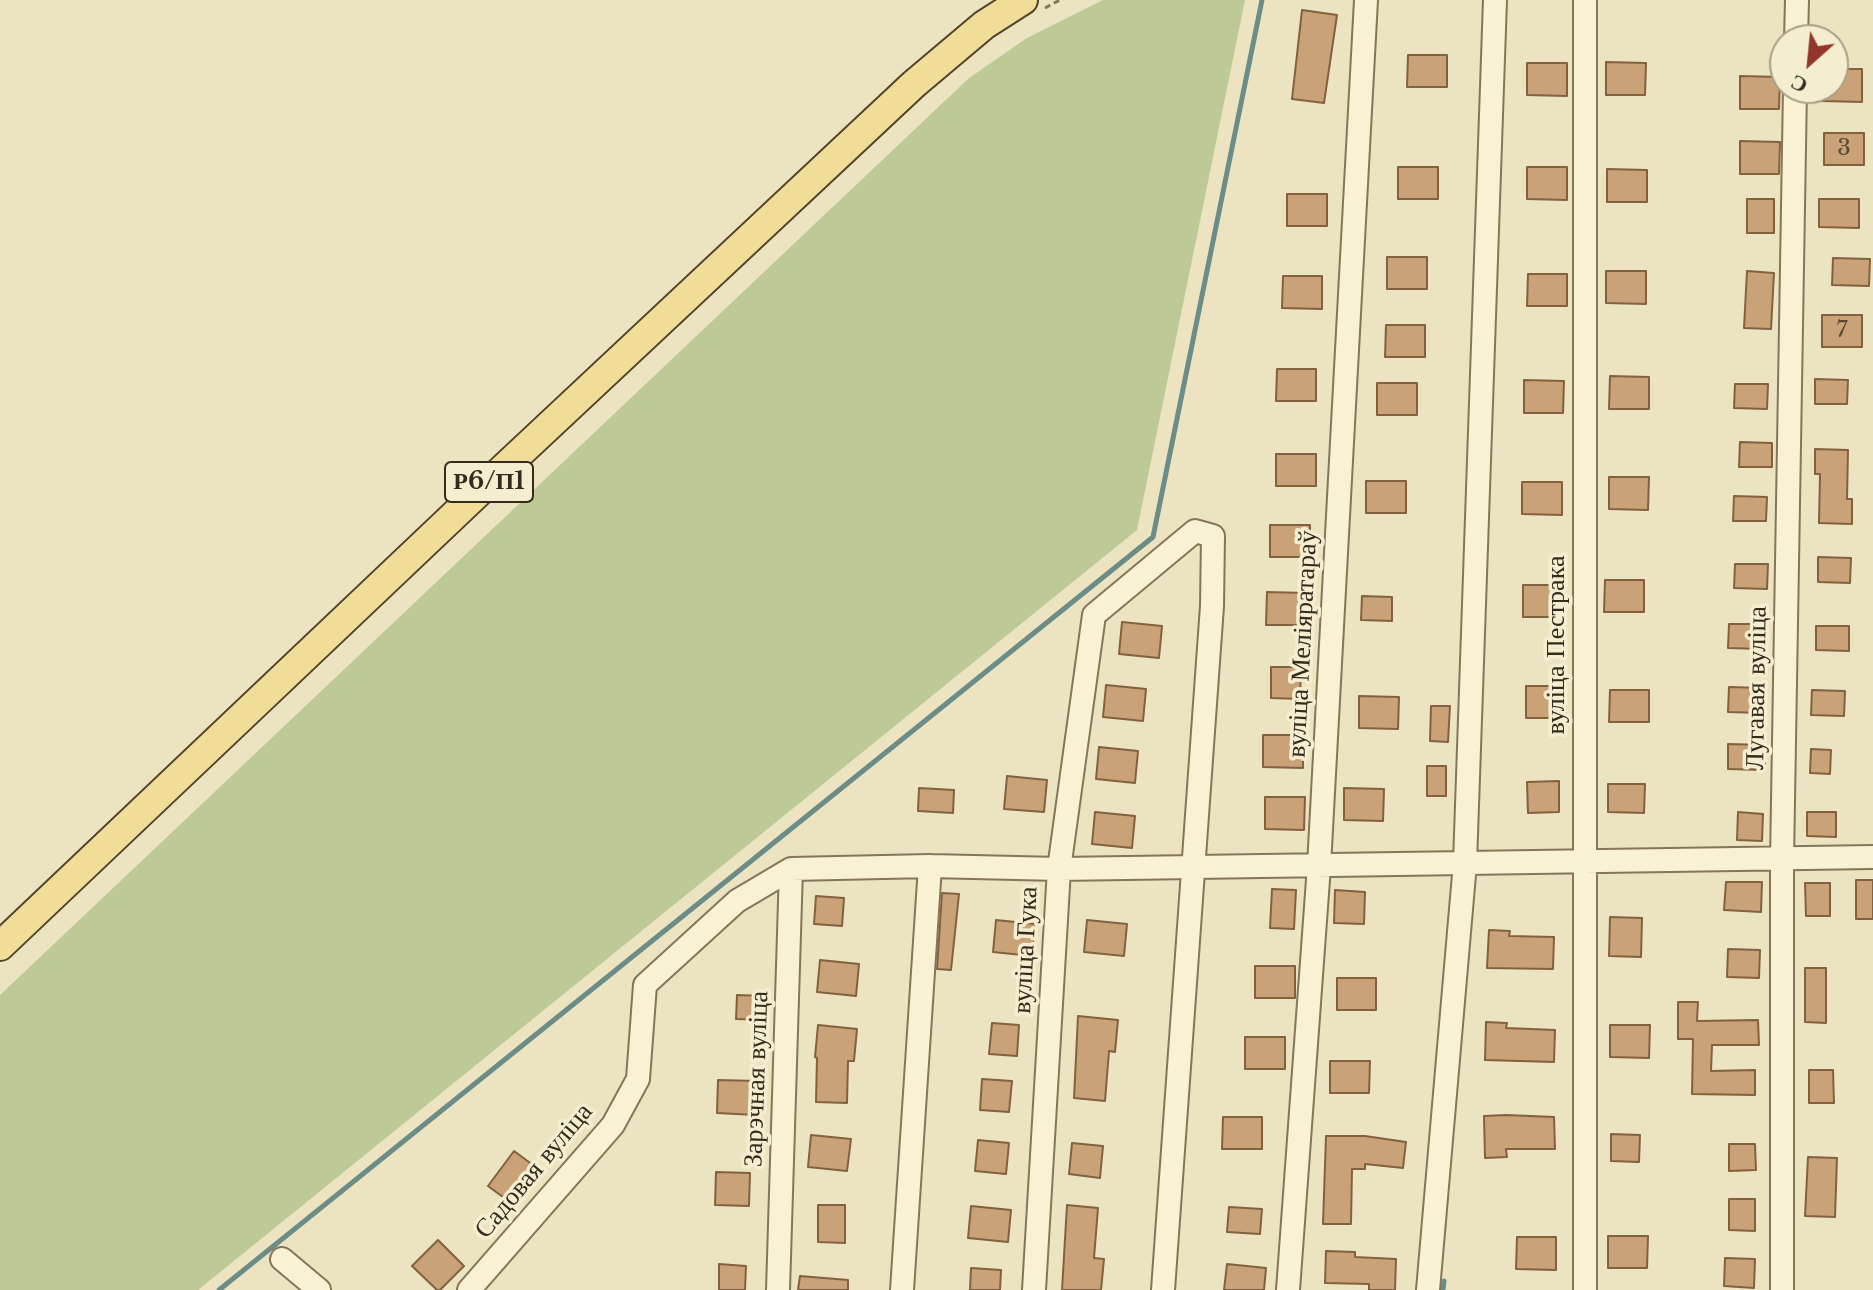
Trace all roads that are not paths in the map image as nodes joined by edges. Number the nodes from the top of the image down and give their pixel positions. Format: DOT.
graph roads {
  1 [pos="1023,0"];
  2 [pos="1366,0"];
  3 [pos="1495,0"];
  4 [pos="1585,0"];
  5 [pos="1797,0"];
  6 [pos="1796,24"];
  7 [pos="1795,104"];
  8 [pos="1873,857"];
  9 [pos="1782,860"];
  10 [pos="1585,861"];
  11 [pos="1465,863"];
  12 [pos="930,866"];
  13 [pos="1319,866"];
  14 [pos="1193,867"];
  15 [pos="791,869"];
  16 [pos="1059,869"];
  17 [pos="0,946"];
  18 [pos="282,1259"];
  19 [pos="319,1290"];
  20 [pos="469,1290"];
  21 [pos="778,1290"];
  22 [pos="902,1290"];
  23 [pos="1034,1290"];
  24 [pos="1163,1290"];
  25 [pos="1288,1290"];
  26 [pos="1428,1290"];
  27 [pos="1585,1290"];
  28 [pos="1782,1290"];
  1 -- 17 [label="main road, Р6/П1"];
  2 -- 13 [label="street, вуліца Меліяратараў"];
  3 -- 11 [label="street"];
  4 -- 10 [label="street, вуліца Пестрака"];
  5 -- 6 [label="street"];
  7 -- 9 [label="street, Лугавая вуліца"];
  8 -- 9 [label="street"];
  9 -- 10 [label="street"];
  9 -- 28 [label="street, Лугавая вуліца"];
  10 -- 11 [label="street"];
  10 -- 27 [label="street, вуліца Пестрака"];
  11 -- 13 [label="street"];
  11 -- 26 [label="street"];
  12 -- 15 [label="street"];
  12 -- 16 [label="street"];
  12 -- 22 [label="street"];
  13 -- 14 [label="street"];
  13 -- 25 [label="street, вуліца Меліяратараў"];
  14 -- 16 [label="street"];
  14 -- 16 [label="street, вуліца Гука"];
  14 -- 24 [label="street"];
  15 -- 20 [label="street, Садовая вуліца"];
  15 -- 21 [label="street, Зарэчная вуліца"];
  16 -- 23 [label="street, вуліца Гука"];
  18 -- 19 [label="street"];
}
